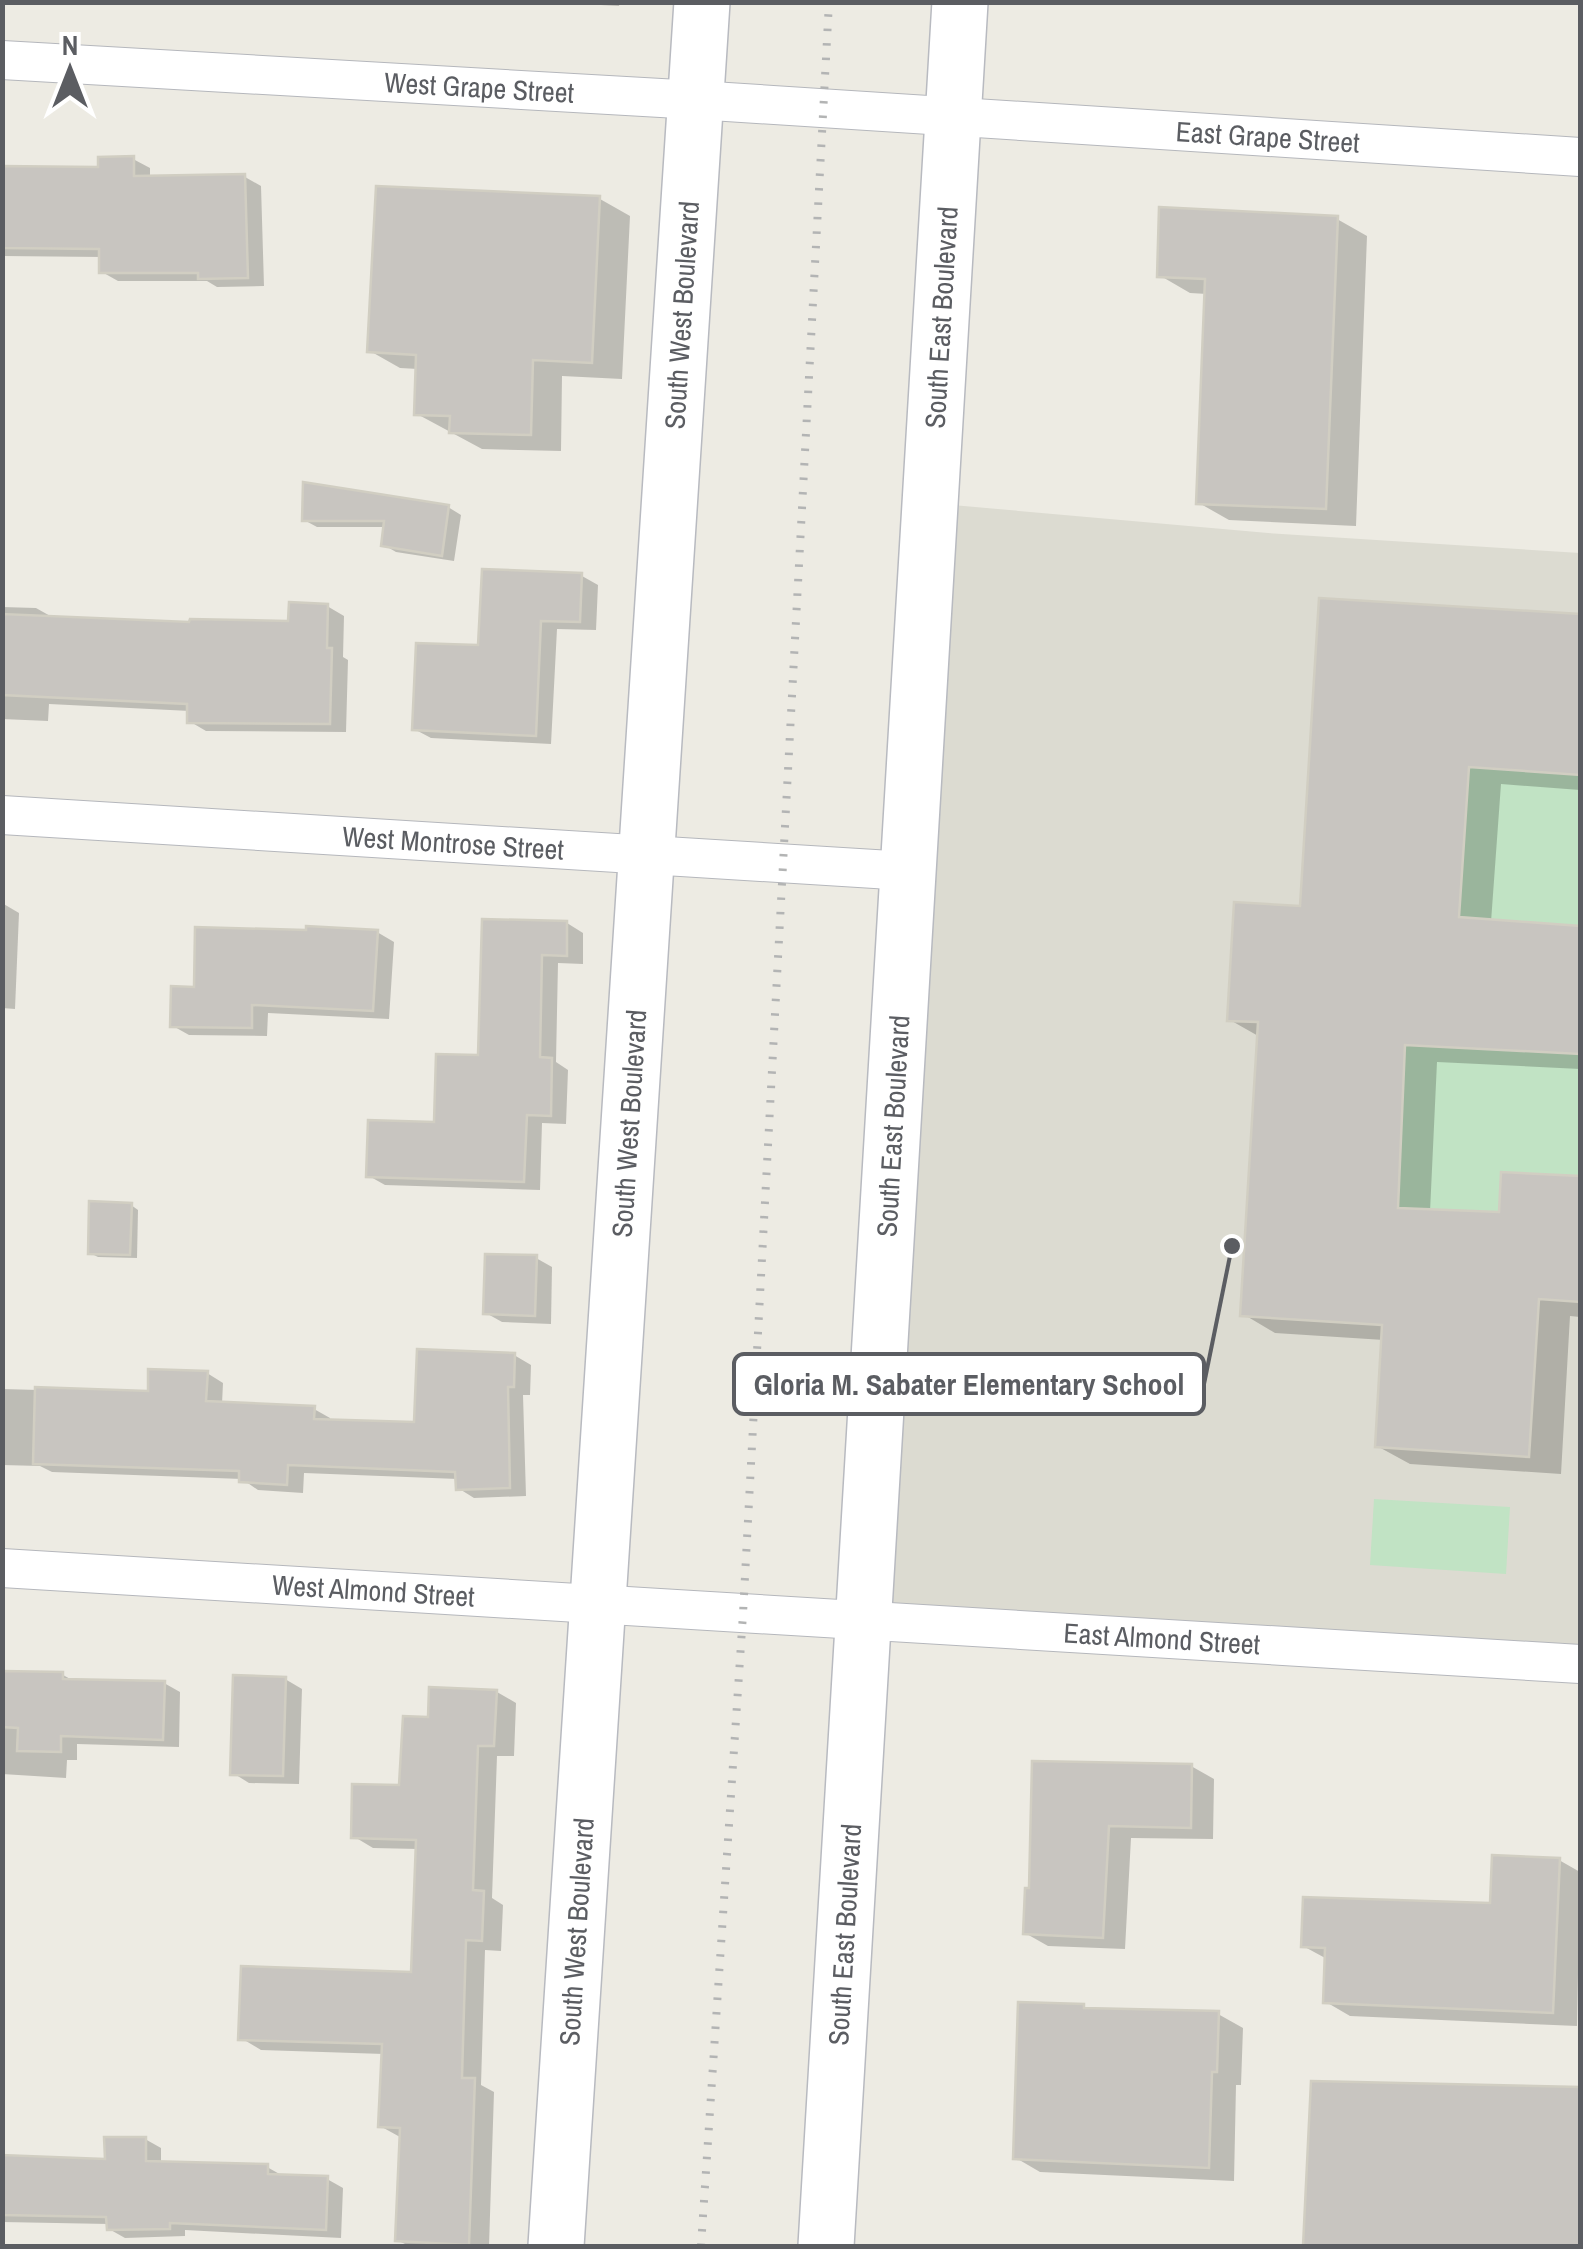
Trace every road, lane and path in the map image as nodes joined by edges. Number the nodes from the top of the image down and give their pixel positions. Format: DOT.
graph roads {
  1 [pos="702,2"];
  2 [pos="960,2"];
  3 [pos="2,60"];
  4 [pos="696,100"];
  5 [pos="953,116"];
  6 [pos="1580,156"];
  7 [pos="2,815"];
  8 [pos="646,854"];
  9 [pos="907,872"];
  10 [pos="2,1568"];
  11 [pos="596,1605"];
  12 [pos="743,1614"];
  13 [pos="861,1622"];
  14 [pos="1580,1664"];
  15 [pos="556,2246"];
  16 [pos="826,2246"];
  1 -- 4 [label="main road, South West Boulevard"];
  2 -- 5 [label="main road, South East Boulevard"];
  3 -- 4 [label="street, West Grape Street"];
  4 -- 5 [label="street, West Grape Street"];
  4 -- 8 [label="main road, South West Boulevard"];
  5 -- 6 [label="street, East Grape Street"];
  5 -- 9 [label="main road, South East Boulevard"];
  7 -- 8 [label="street, West Montrose Street"];
  8 -- 9 [label="street, West Montrose Street"];
  8 -- 11 [label="main road, South West Boulevard"];
  9 -- 13 [label="main road, South East Boulevard"];
  10 -- 11 [label="street, West Almond Street"];
  11 -- 12 [label="street, West Almond Street"];
  11 -- 15 [label="main road, South West Boulevard"];
  12 -- 13 [label="street, East Almond Street"];
  13 -- 14 [label="street, East Almond Street"];
  13 -- 16 [label="main road, South East Boulevard"];
}
